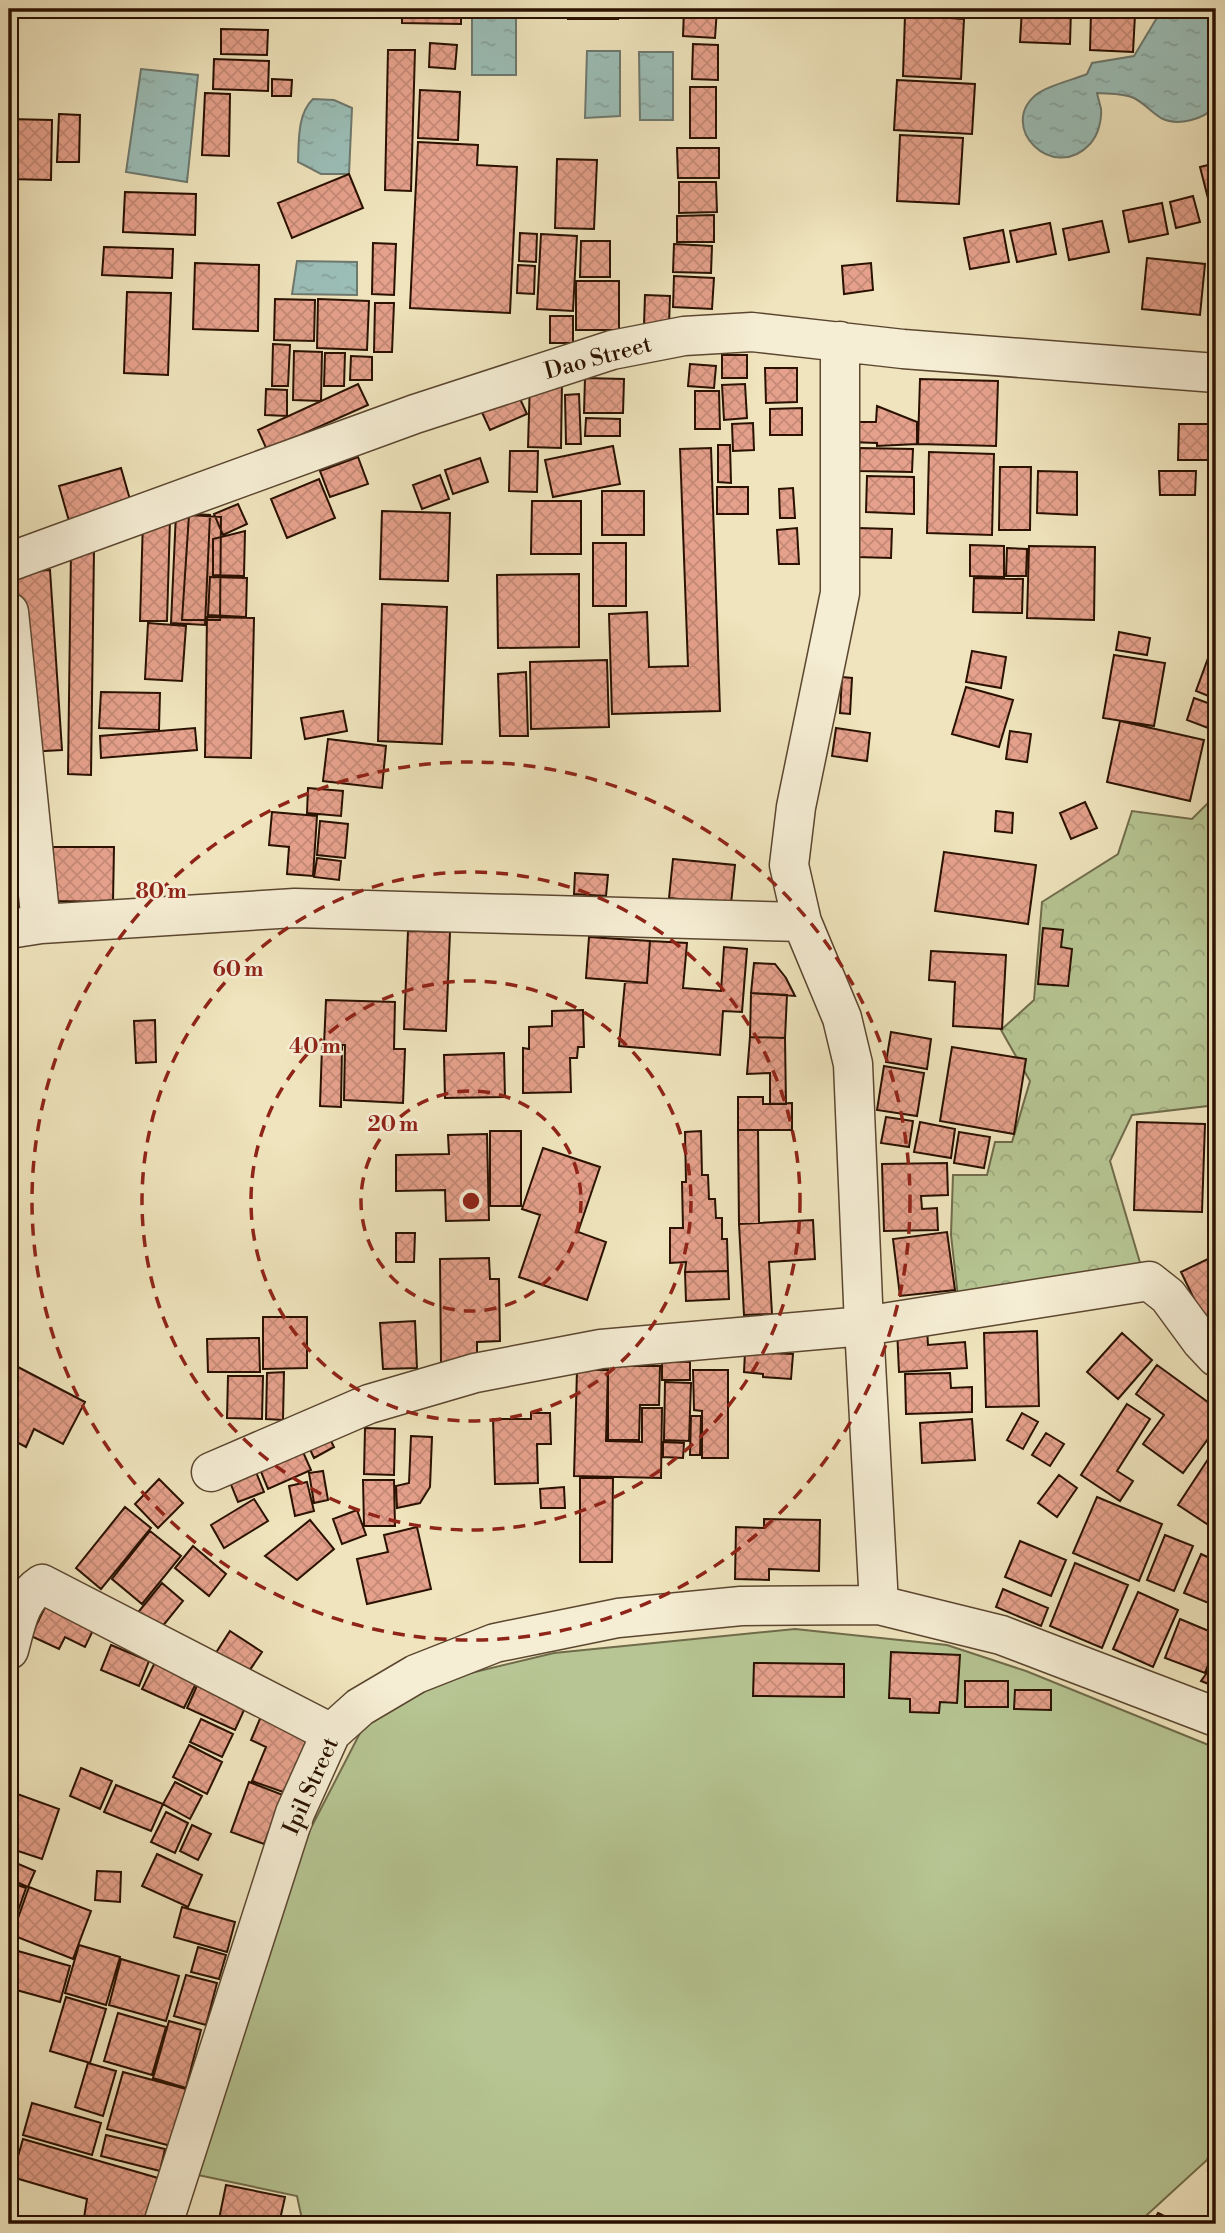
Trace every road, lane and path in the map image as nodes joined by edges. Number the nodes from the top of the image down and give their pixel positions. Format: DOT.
graph roads {
  1 [pos="840,341"];
  2 [pos="1216,373"];
  3 [pos="9,562"];
  4 [pos="9,612"];
  5 [pos="802,922"];
  6 [pos="25,926"];
  7 [pos="864,1326"];
  8 [pos="1216,1357"];
  9 [pos="211,1472"];
  10 [pos="879,1605"];
  11 [pos="9,1650"];
  12 [pos="1216,1717"];
  13 [pos="331,1734"];
  14 [pos="163,2224"];
  1 -- 2 [label="street, Dao Street"];
  1 -- 3 [label="street, Dao Street"];
  1 -- 5 [label="street"];
  4 -- 6 [label="street"];
  5 -- 6 [label="street"];
  5 -- 7 [label="street"];
  7 -- 8 [label="street"];
  7 -- 9 [label="street"];
  7 -- 10 [label="street"];
  10 -- 12 [label="street, Ipil Street"];
  10 -- 13 [label="street, Ipil Street"];
  11 -- 13 [label="street"];
  13 -- 14 [label="street, Ipil Street"];
}
